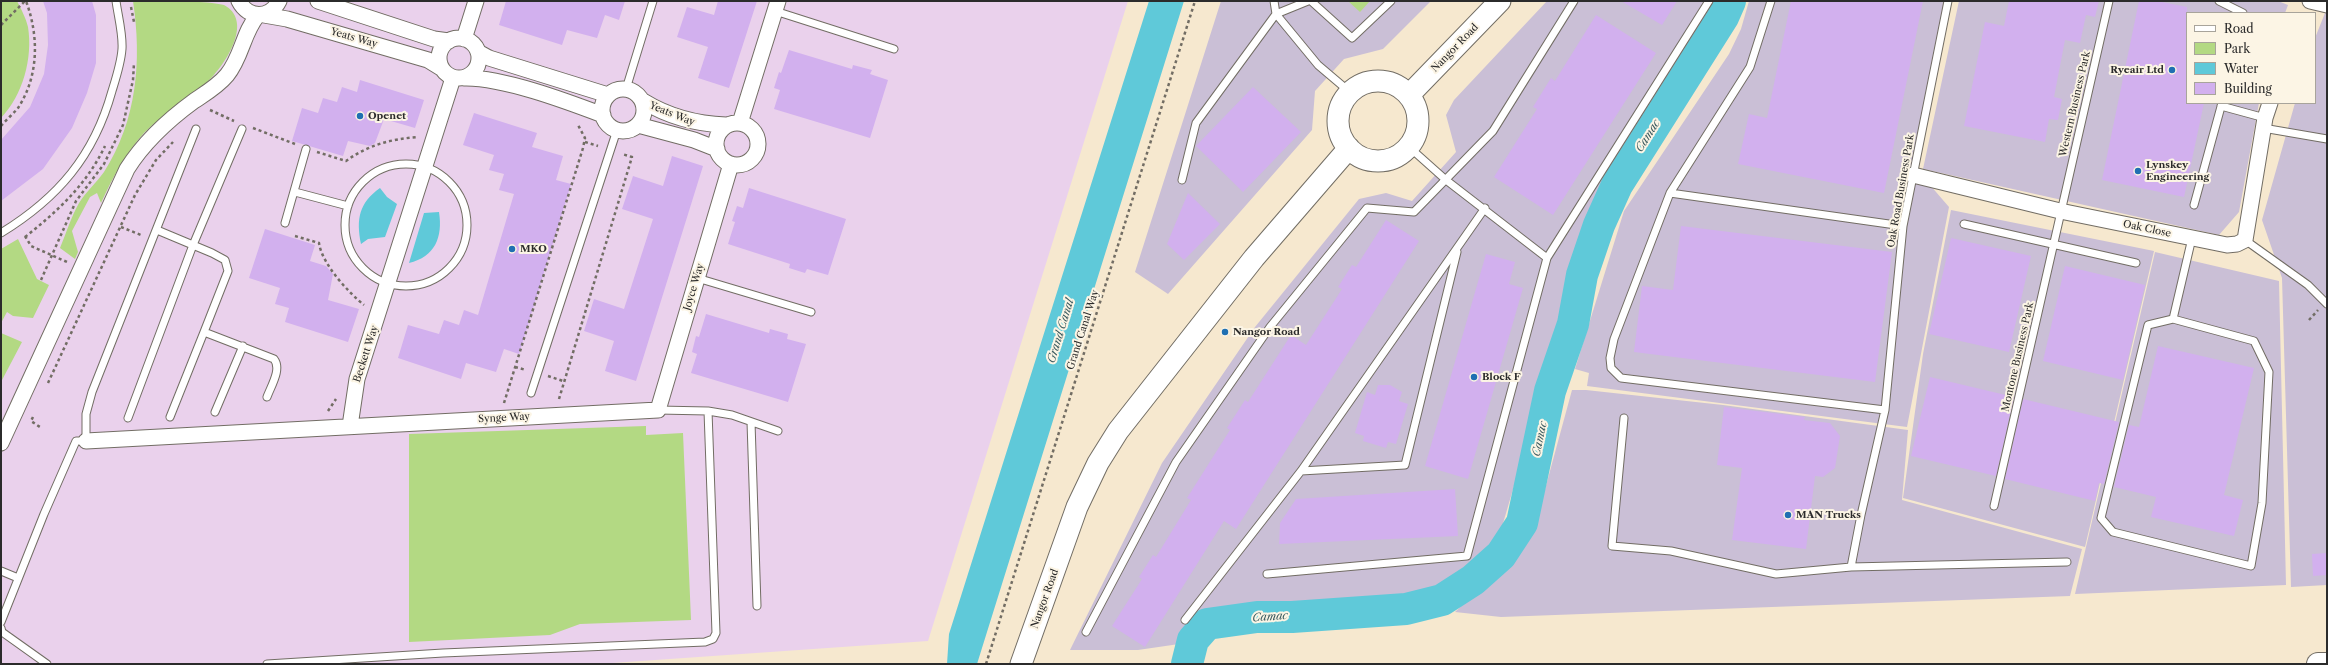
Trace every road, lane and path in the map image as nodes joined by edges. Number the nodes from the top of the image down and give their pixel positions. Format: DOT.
graph roads {
  1 [pos="25,1"];
  2 [pos="116,1"];
  3 [pos="239,1"];
  4 [pos="278,1"];
  5 [pos="318,1"];
  6 [pos="476,1"];
  7 [pos="653,1"];
  8 [pos="1195,1"];
  9 [pos="1274,1"];
  10 [pos="1309,1"];
  11 [pos="1391,1"];
  12 [pos="1500,1"];
  13 [pos="1574,1"];
  14 [pos="1709,1"];
  15 [pos="1771,1"];
  16 [pos="1948,1"];
  17 [pos="2109,1"];
  18 [pos="2219,1"];
  19 [pos="2309,1"];
  20 [pos="2327,5"];
  21 [pos="776,6"];
  22 [pos="2242,12"];
  23 [pos="2304,12"];
  24 [pos="1276,14"];
  25 [pos="261,15"];
  26 [pos="1,25"];
  27 [pos="464,39"];
  28 [pos="448,41"];
  29 [pos="894,49"];
  30 [pos="478,52"];
  31 [pos="452,75"];
  32 [pos="626,89"];
  33 [pos="1351,92"];
  34 [pos="608,95"];
  35 [pos="1409,96"];
  36 [pos="643,101"];
  37 [pos="2270,104"];
  38 [pos="2221,105"];
  39 [pos="214,108"];
  40 [pos="210,110"];
  41 [pos="205,114"];
  42 [pos="603,116"];
  43 [pos="237,122"];
  44 [pos="575,122"];
  45 [pos="2264,123"];
  46 [pos="733,124"];
  47 [pos="638,125"];
  48 [pos="1,126"];
  49 [pos="250,127"];
  50 [pos="196,129"];
  51 [pos="242,129"];
  52 [pos="617,130"];
  53 [pos="421,132"];
  54 [pos="2327,139"];
  55 [pos="174,141"];
  56 [pos="585,142"];
  57 [pos="598,146"];
  58 [pos="1409,147"];
  59 [pos="1349,148"];
  60 [pos="306,149"];
  61 [pos="717,150"];
  62 [pos="616,152"];
  63 [pos="731,164"];
  64 [pos="424,166"];
  65 [pos="1913,175"];
  66 [pos="1182,180"];
  67 [pos="1446,180"];
  68 [pos="295,192"];
  69 [pos="1670,193"];
  70 [pos="2194,205"];
  71 [pos="348,206"];
  72 [pos="1485,208"];
  73 [pos="2060,211"];
  74 [pos="285,223"];
  75 [pos="1964,224"];
  76 [pos="1904,226"];
  77 [pos="121,227"];
  78 [pos="157,230"];
  79 [pos="1,233"];
  80 [pos="295,236"];
  81 [pos="2192,238"];
  82 [pos="2245,240"];
  83 [pos="2053,244"];
  84 [pos="193,245"];
  85 [pos="31,246"];
  86 [pos="1458,246"];
  87 [pos="49,255"];
  88 [pos="1547,258"];
  89 [pos="2136,263"];
  90 [pos="697,278"];
  91 [pos="389,284"];
  92 [pos="2327,304"];
  93 [pos="366,308"];
  94 [pos="811,312"];
  95 [pos="2173,319"];
  96 [pos="204,332"];
  97 [pos="243,346"];
  98 [pos="48,384"];
  99 [pos="531,393"];
  100 [pos="266,397"];
  101 [pos="337,398"];
  102 [pos="558,400"];
  103 [pos="504,403"];
  104 [pos="658,410"];
  105 [pos="1885,410"];
  106 [pos="35,411"];
  107 [pos="708,411"];
  108 [pos="215,412"];
  109 [pos="327,413"];
  110 [pos="170,417"];
  111 [pos="128,418"];
  112 [pos="1624,418"];
  113 [pos="751,422"];
  114 [pos="350,426"];
  115 [pos="40,427"];
  116 [pos="778,431"];
  117 [pos="86,441"];
  118 [pos="1,443"];
  119 [pos="1301,471"];
  120 [pos="1994,506"];
  121 [pos="2067,562"];
  122 [pos="1851,567"];
  123 [pos="1,571"];
  124 [pos="1267,574"];
  125 [pos="18,578"];
  126 [pos="757,606"];
  127 [pos="1185,620"];
  128 [pos="1,622"];
  129 [pos="1,628"];
  130 [pos="1086,632"];
  131 [pos="47,664"];
  132 [pos="267,664"];
  133 [pos="986,664"];
  134 [pos="1021,664"];
  135 [pos="2318,664"];
  136 [pos="2327,664"];
  1 -- 26 [label="path"];
  1 -- 48 [label="path"];
  2 -- 79 [label="lane"];
  3 -- 25 [label="street"];
  4 -- 25 [label="street"];
  5 -- 28 [label="street"];
  6 -- 27 [label="street"];
  7 -- 32 [label="lane"];
  8 -- 133 [label="path, Grand Canal Way"];
  9 -- 24 [label="lane"];
  10 -- 11 [label="lane"];
  10 -- 24 [label="lane"];
  12 -- 35 [label="main road, Nangor Road"];
  13 -- 67 [label="lane"];
  14 -- 88 [label="lane"];
  15 -- 69 [label="lane"];
  16 -- 65 [label="lane, Oak Road Business Park"];
  17 -- 73 [label="lane, Western Business Park"];
  18 -- 22 [label="lane"];
  19 -- 20 [label="street"];
  19 -- 23 [label="street"];
  21 -- 29 [label="lane"];
  21 -- 46 [label="street"];
  24 -- 33 [label="lane"];
  24 -- 66 [label="lane"];
  25 -- 31 [label="street, Yeats Way"];
  25 -- 118 [label="street"];
  27 -- 28 [label="street"];
  27 -- 30 [label="street"];
  28 -- 31 [label="street"];
  30 -- 31 [label="street"];
  30 -- 34 [label="street"];
  31 -- 42 [label="street, Yeats Way"];
  31 -- 64 [label="street, Beckett Way"];
  32 -- 34 [label="street"];
  32 -- 36 [label="street"];
  33 -- 35 [label="main road"];
  33 -- 59 [label="main road"];
  34 -- 42 [label="street"];
  35 -- 58 [label="main road"];
  36 -- 46 [label="street, Yeats Way"];
  36 -- 47 [label="street"];
  37 -- 45 [label="street"];
  38 -- 45 [label="lane"];
  38 -- 70 [label="lane"];
  39 -- 40 [label="path"];
  40 -- 41 [label="path"];
  40 -- 43 [label="path"];
  42 -- 52 [label="street"];
  44 -- 56 [label="path"];
  45 -- 54 [label="lane"];
  45 -- 82 [label="street"];
  46 -- 61 [label="street"];
  46 -- 63 [label="street"];
  47 -- 52 [label="street"];
  47 -- 61 [label="street, Yeats Way"];
  49 -- 60 [label="path"];
  50 -- 78 [label="lane"];
  51 -- 84 [label="lane"];
  52 -- 99 [label="lane"];
  53 -- 60 [label="path"];
  55 -- 77 [label="path"];
  56 -- 57 [label="path"];
  56 -- 103 [label="path"];
  58 -- 59 [label="main road"];
  58 -- 67 [label="lane"];
  59 -- 134 [label="main road, Nangor Road"];
  60 -- 68 [label="lane"];
  61 -- 63 [label="street"];
  62 -- 102 [label="path"];
  63 -- 90 [label="street, Joyce Way"];
  64 -- 71 [label="lane"];
  64 -- 91 [label="street, Beckett Way"];
  64 -- 91 [label="lane"];
  65 -- 73 [label="street, Oak Close"];
  65 -- 76 [label="lane, Oak Road Business Park"];
  67 -- 72 [label="lane"];
  67 -- 130 [label="lane"];
  68 -- 71 [label="lane"];
  68 -- 74 [label="lane"];
  69 -- 76 [label="lane"];
  69 -- 105 [label="lane"];
  71 -- 91 [label="lane"];
  72 -- 86 [label="lane"];
  72 -- 88 [label="lane"];
  73 -- 81 [label="street, Oak Close"];
  73 -- 83 [label="lane, Montone Business Park"];
  75 -- 83 [label="lane"];
  76 -- 105 [label="lane, Oak Road Business Park"];
  77 -- 78 [label="path"];
  77 -- 98 [label="path"];
  78 -- 84 [label="lane"];
  78 -- 117 [label="lane"];
  80 -- 93 [label="path"];
  81 -- 82 [label="street, Oak Close"];
  81 -- 95 [label="lane"];
  82 -- 92 [label="lane"];
  83 -- 89 [label="lane"];
  83 -- 120 [label="lane, Montone Business Park"];
  84 -- 96 [label="lane"];
  84 -- 111 [label="lane"];
  85 -- 87 [label="path"];
  86 -- 119 [label="lane"];
  86 -- 119 [label="lane"];
  88 -- 124 [label="lane"];
  90 -- 94 [label="lane"];
  90 -- 104 [label="street, Joyce Way"];
  91 -- 114 [label="street, Beckett Way"];
  95 -- 95 [label="lane"];
  96 -- 97 [label="lane"];
  96 -- 110 [label="lane"];
  97 -- 100 [label="lane"];
  97 -- 108 [label="lane"];
  101 -- 109 [label="path"];
  104 -- 107 [label="lane"];
  104 -- 114 [label="street, Synge Way"];
  105 -- 122 [label="lane, Oak Road Business Park"];
  106 -- 115 [label="path"];
  107 -- 113 [label="lane"];
  107 -- 132 [label="lane"];
  112 -- 122 [label="lane"];
  113 -- 116 [label="lane"];
  113 -- 126 [label="lane"];
  114 -- 117 [label="street, Synge Way"];
  117 -- 125 [label="lane"];
  119 -- 127 [label="lane"];
  121 -- 122 [label="lane"];
  123 -- 125 [label="lane"];
  125 -- 128 [label="lane"];
  129 -- 131 [label="lane"];
  135 -- 136 [label="highway"];
}
